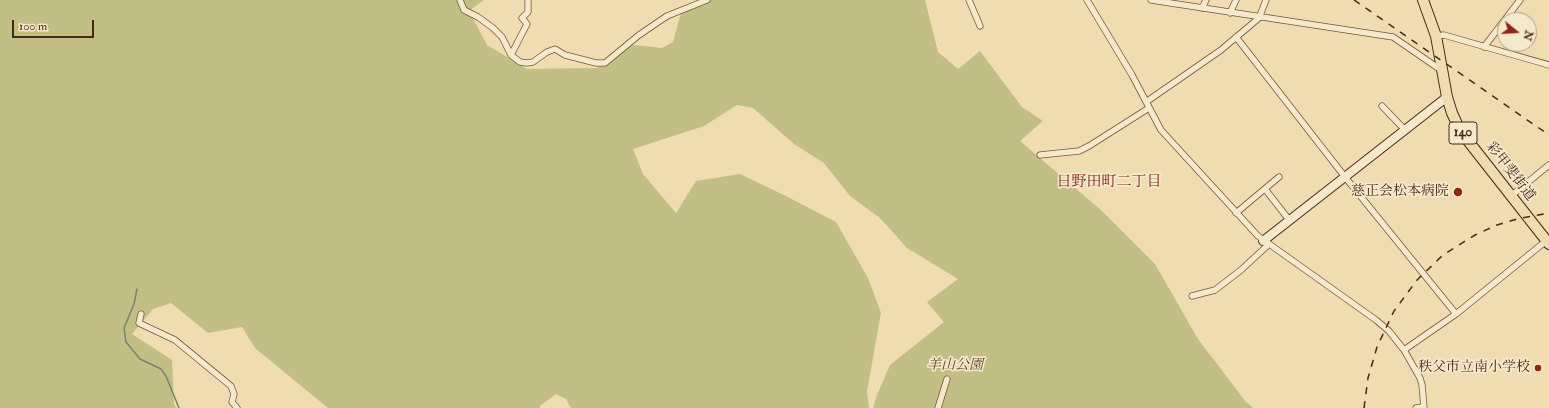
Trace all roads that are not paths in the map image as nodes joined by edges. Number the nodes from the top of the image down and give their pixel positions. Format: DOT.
graph roads {
  1 [pos="460,0"];
  2 [pos="528,0"];
  3 [pos="707,0"];
  4 [pos="969,0"];
  5 [pos="1087,0"];
  6 [pos="1152,0"];
  7 [pos="1206,0"];
  8 [pos="1236,0"];
  9 [pos="1266,0"];
  10 [pos="1423,0"];
  11 [pos="1520,0"];
  12 [pos="1202,8"];
  13 [pos="1230,13"];
  14 [pos="1259,18"];
  15 [pos="980,26"];
  16 [pos="1436,36"];
  17 [pos="1236,38"];
  18 [pos="1484,47"];
  19 [pos="511,55"];
  20 [pos="1549,65"];
  21 [pos="1442,71"];
  22 [pos="1447,97"];
  23 [pos="1146,102"];
  24 [pos="1382,106"];
  25 [pos="1149,108"];
  26 [pos="1405,130"];
  27 [pos="1040,154"];
  28 [pos="1549,165"];
  29 [pos="1279,177"];
  30 [pos="1345,177"];
  31 [pos="1265,189"];
  32 [pos="1511,196"];
  33 [pos="1236,213"];
  34 [pos="1290,221"];
  35 [pos="1548,241"];
  36 [pos="1266,243"];
  37 [pos="1192,296"];
  38 [pos="141,314"];
  39 [pos="1456,314"];
  40 [pos="1404,350"];
  41 [pos="947,379"];
  42 [pos="1424,407"];
  43 [pos="237,408"];
  44 [pos="938,408"];
  45 [pos="1416,408"];
  1 -- 19 [label="street"];
  2 -- 19 [label="street"];
  3 -- 19 [label="street"];
  4 -- 15 [label="street"];
  5 -- 23 [label="street"];
  6 -- 12 [label="street"];
  7 -- 12 [label="street"];
  8 -- 13 [label="street"];
  9 -- 14 [label="street"];
  10 -- 16 [label="highway, 彩甲斐街道 / 140"];
  11 -- 18 [label="street"];
  12 -- 13 [label="street"];
  13 -- 14 [label="street"];
  14 -- 17 [label="street"];
  14 -- 21 [label="street"];
  16 -- 18 [label="street"];
  16 -- 21 [label="highway, 彩甲斐街道 / 140"];
  17 -- 23 [label="street"];
  17 -- 30 [label="street"];
  18 -- 20 [label="street"];
  21 -- 22 [label="highway, 彩甲斐街道 / 140"];
  22 -- 26 [label="street"];
  22 -- 32 [label="highway, 彩甲斐街道 / 140"];
  23 -- 25 [label="street"];
  24 -- 26 [label="street"];
  25 -- 27 [label="street"];
  25 -- 33 [label="street"];
  26 -- 30 [label="street"];
  28 -- 32 [label="street"];
  29 -- 31 [label="street"];
  30 -- 34 [label="street"];
  30 -- 39 [label="street"];
  31 -- 33 [label="street"];
  31 -- 34 [label="street"];
  32 -- 35 [label="highway, 彩甲斐街道 / 140"];
  33 -- 36 [label="street"];
  34 -- 36 [label="street"];
  35 -- 39 [label="street"];
  36 -- 37 [label="street"];
  36 -- 40 [label="street"];
  38 -- 43 [label="street"];
  39 -- 40 [label="street"];
  40 -- 42 [label="street"];
  41 -- 44 [label="street"];
  42 -- 45 [label="street"];
}
